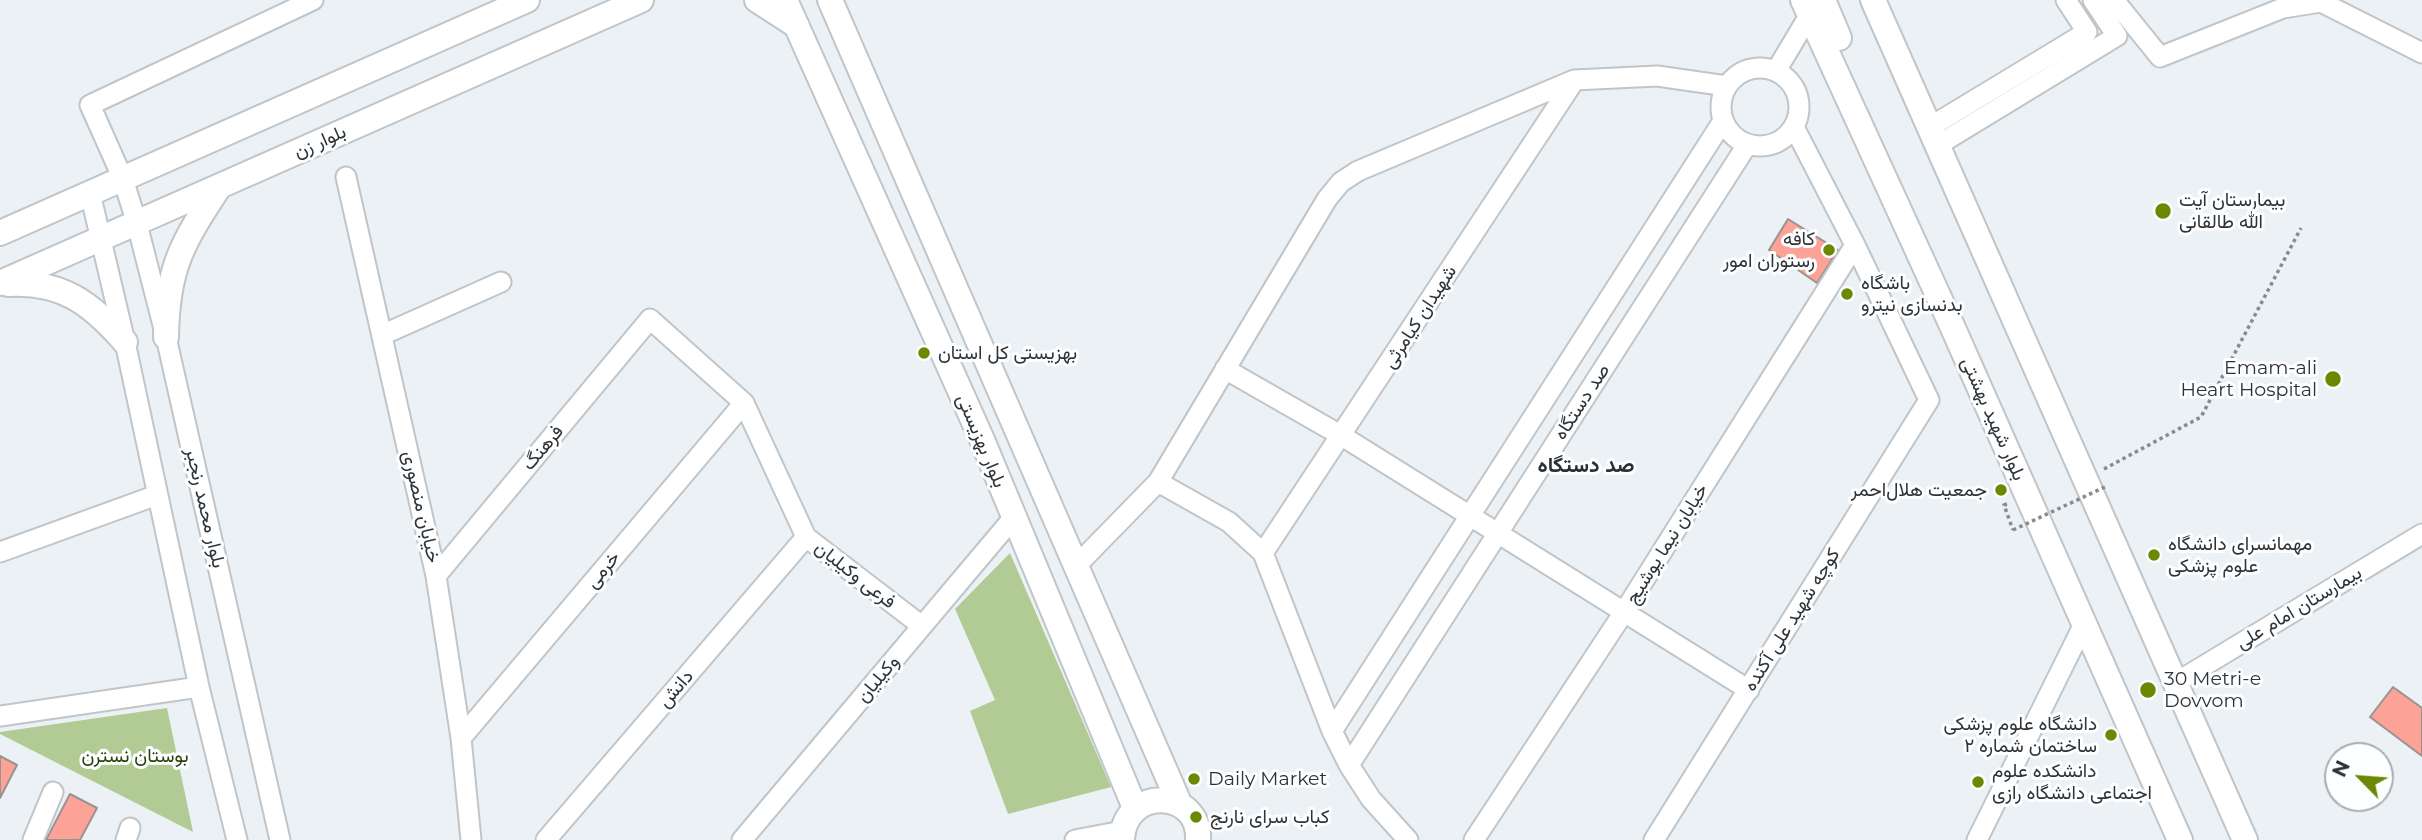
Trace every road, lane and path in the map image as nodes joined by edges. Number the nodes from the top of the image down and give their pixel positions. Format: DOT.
graph roads {
  1 [pos="313,0"];
  2 [pos="527,0"];
  3 [pos="641,0"];
  4 [pos="757,0"];
  5 [pos="785,0"];
  6 [pos="830,0"];
  7 [pos="1861,0"];
  8 [pos="1873,0"];
  9 [pos="2066,0"];
  10 [pos="2093,0"];
  11 [pos="2114,0"];
  12 [pos="1812,5"];
  13 [pos="797,26"];
  14 [pos="2422,53"];
  15 [pos="1776,71"];
  16 [pos="1574,80"];
  17 [pos="1727,86"];
  18 [pos="1723,121"];
  19 [pos="1794,127"];
  20 [pos="1934,136"];
  21 [pos="1747,145"];
  22 [pos="345,177"];
  23 [pos="123,179"];
  24 [pos="219,187"];
  25 [pos="90,193"];
  26 [pos="137,224"];
  27 [pos="2301,228"];
  28 [pos="0,233"];
  29 [pos="103,239"];
  30 [pos="1855,245"];
  31 [pos="1984,249"];
  32 [pos="502,282"];
  33 [pos="0,284"];
  34 [pos="382,335"];
  35 [pos="166,337"];
  36 [pos="125,342"];
  37 [pos="1225,369"];
  38 [pos="744,403"];
  39 [pos="1017,431"];
  40 [pos="1342,436"];
  41 [pos="983,442"];
  42 [pos="1158,482"];
  43 [pos="2097,482"];
  44 [pos="157,495"];
  45 [pos="2004,505"];
  46 [pos="1014,517"];
  47 [pos="1471,517"];
  48 [pos="1497,533"];
  49 [pos="2422,534"];
  50 [pos="806,537"];
  51 [pos="0,552"];
  52 [pos="1263,553"];
  53 [pos="1076,566"];
  54 [pos="436,576"];
  55 [pos="1625,612"];
  56 [pos="2084,624"];
  57 [pos="922,626"];
  58 [pos="2177,682"];
  59 [pos="200,687"];
  60 [pos="1749,690"];
  61 [pos="0,716"];
  62 [pos="1332,732"];
  63 [pos="461,738"];
  64 [pos="1349,765"];
  65 [pos="52,792"];
  66 [pos="1135,808"];
  67 [pos="1195,827"];
  68 [pos="1122,836"];
  69 [pos="33,840"];
  70 [pos="237,840"];
  71 [pos="280,840"];
  72 [pos="471,840"];
  73 [pos="546,840"];
  74 [pos="742,840"];
  75 [pos="1075,840"];
  76 [pos="1408,840"];
  77 [pos="1474,840"];
  78 [pos="1654,840"];
  79 [pos="1977,840"];
  80 [pos="2180,840"];
  81 [pos="2245,840"];
  1 -- 23 [label="street, بلوار محمد رنجبر"];
  2 -- 23 [label="main road"];
  3 -- 24 [label="main road, بلوار زن"];
  4 -- 13 [label="main road"];
  5 -- 13 [label="main road, بلوار بهزیستی"];
  6 -- 39 [label="main road, بلوار بهزیستی"];
  7 -- 31 [label="main road"];
  8 -- 20 [label="main road"];
  9 -- 20 [label="street"];
  10 -- 20 [label="street"];
  11 -- 14 [label="street"];
  12 -- 15 [label="street"];
  12 -- 56 [label="main road, بلوار شهید بهشتی"];
  13 -- 41 [label="main road, بلوار بهزیستی"];
  15 -- 17 [label="street"];
  15 -- 19 [label="street"];
  16 -- 17 [label="street"];
  16 -- 37 [label="street"];
  16 -- 40 [label="street, شهیدان کیامرثی"];
  17 -- 18 [label="street"];
  18 -- 21 [label="street"];
  18 -- 47 [label="street, صد دستگاه"];
  19 -- 21 [label="street"];
  19 -- 30 [label="street"];
  20 -- 31 [label="main road"];
  21 -- 48 [label="street, صد دستگاه"];
  22 -- 34 [label="street, خیابان منصوری"];
  23 -- 25 [label="main road"];
  23 -- 26 [label="street, بلوار محمد رنجبر"];
  24 -- 26 [label="main road, بلوار زن"];
  24 -- 35 [label="main road"];
  25 -- 28 [label="main road"];
  25 -- 29 [label="street"];
  26 -- 29 [label="main road, بلوار زن"];
  26 -- 35 [label="street, بلوار محمد رنجبر"];
  27 -- 43 [label="path"];
  29 -- 33 [label="main road, بلوار زن"];
  29 -- 36 [label="street"];
  30 -- 55 [label="street, خیابان نیما یوشیج"];
  30 -- 60 [label="street, کوچه شهید علی آکنده"];
  31 -- 43 [label="main road"];
  32 -- 34 [label="street"];
  33 -- 36 [label="main road"];
  34 -- 54 [label="street, خیابان منصوری"];
  35 -- 71 [label="street, بلوار محمد رنجبر"];
  36 -- 44 [label="street"];
  37 -- 40 [label="street"];
  37 -- 42 [label="street"];
  38 -- 50 [label="street, فرعی وکیلیان"];
  38 -- 54 [label="street, فرهنگ"];
  38 -- 63 [label="street, خرمی"];
  39 -- 41 [label="main road"];
  39 -- 53 [label="main road, بلوار بهزیستی"];
  40 -- 47 [label="street"];
  40 -- 52 [label="street, شهیدان کیامرثی"];
  41 -- 46 [label="main road, بلوار بهزیستی"];
  42 -- 52 [label="street"];
  42 -- 53 [label="street"];
  43 -- 45 [label="path, bridge"];
  43 -- 58 [label="main road"];
  44 -- 51 [label="street"];
  44 -- 59 [label="street"];
  46 -- 57 [label="street, وکیلیان"];
  46 -- 66 [label="main road, بلوار بهزیستی"];
  47 -- 48 [label="street"];
  47 -- 62 [label="street, صد دستگاه"];
  48 -- 55 [label="street"];
  48 -- 64 [label="street, صد دستگاه"];
  49 -- 58 [label="street, بیمارستان امام علی"];
  50 -- 57 [label="street, فرعی وکیلیان"];
  50 -- 73 [label="street, دانش"];
  52 -- 62 [label="street"];
  53 -- 67 [label="main road, بلوار بهزیستی"];
  54 -- 63 [label="street, خیابان منصوری"];
  55 -- 60 [label="street"];
  55 -- 77 [label="street, خیابان نیما یوشیج"];
  56 -- 79 [label="street"];
  56 -- 80 [label="main road, بلوار شهید بهشتی"];
  57 -- 74 [label="street, وکیلیان"];
  58 -- 81 [label="main road"];
  59 -- 61 [label="street"];
  59 -- 70 [label="street"];
  60 -- 78 [label="street, کوچه شهید علی آکنده"];
  62 -- 64 [label="street"];
  63 -- 72 [label="street, خیابان منصوری"];
  64 -- 76 [label="street"];
  65 -- 69 [label="street"];
  66 -- 67 [label="main road"];
  66 -- 68 [label="main road"];
  68 -- 75 [label="street"];
}
